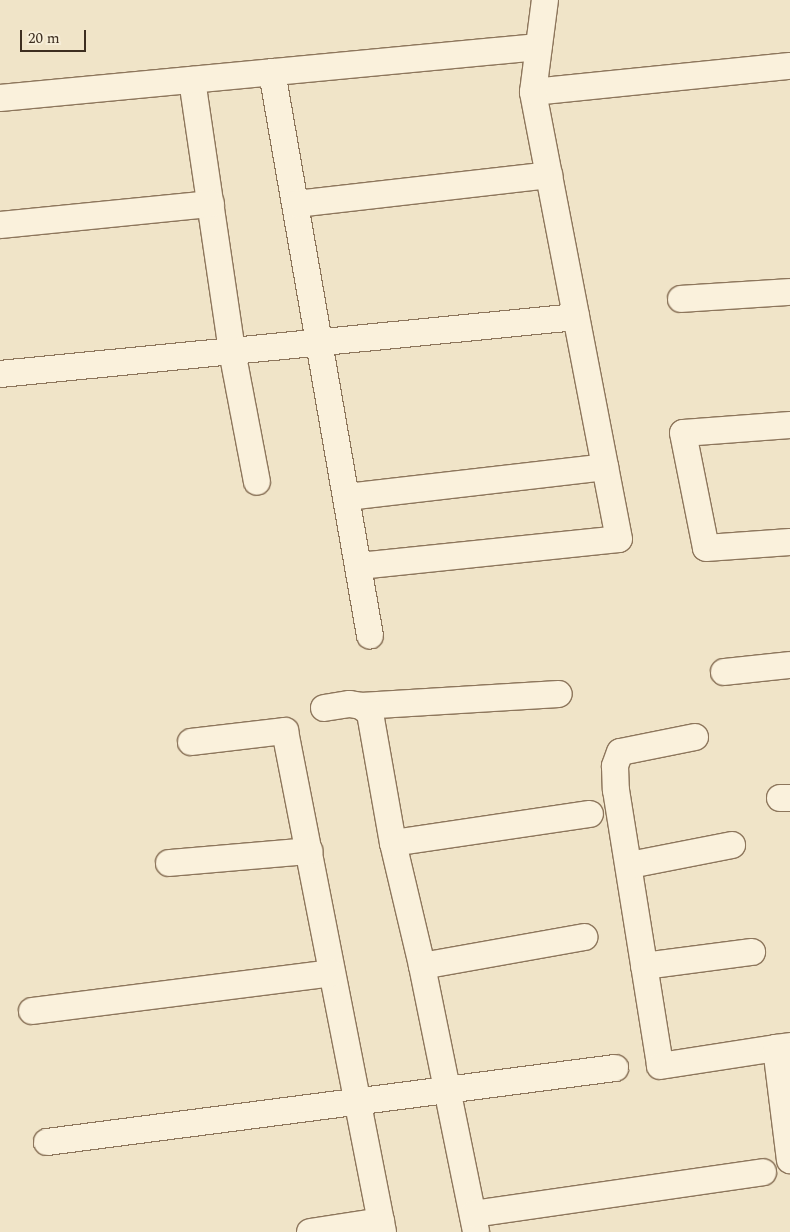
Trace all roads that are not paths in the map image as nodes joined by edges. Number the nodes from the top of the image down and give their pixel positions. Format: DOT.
graph roads {
  1 [pos="545,0"];
  2 [pos="539,46"];
  3 [pos="790,66"];
  4 [pos="272,72"];
  5 [pos="192,80"];
  6 [pos="533,92"];
  7 [pos="0,98"];
  8 [pos="549,175"];
  9 [pos="210,204"];
  10 [pos="296,204"];
  11 [pos="0,225"];
  12 [pos="790,292"];
  13 [pos="681,298"];
  14 [pos="576,317"];
  15 [pos="322,342"];
  16 [pos="232,351"];
  17 [pos="0,374"];
  18 [pos="790,425"];
  19 [pos="605,467"];
  20 [pos="257,482"];
  21 [pos="347,497"];
  22 [pos="790,542"];
  23 [pos="359,566"];
  24 [pos="370,636"];
  25 [pos="790,665"];
  26 [pos="724,672"];
  27 [pos="559,694"];
  28 [pos="361,706"];
  29 [pos="324,708"];
  30 [pos="695,737"];
  31 [pos="191,742"];
  32 [pos="590,814"];
  33 [pos="392,843"];
  34 [pos="732,845"];
  35 [pos="309,852"];
  36 [pos="169,863"];
  37 [pos="630,865"];
  38 [pos="584,937"];
  39 [pos="752,952"];
  40 [pos="422,966"];
  41 [pos="644,966"];
  42 [pos="332,973"];
  43 [pos="32,1011"];
  44 [pos="783,1047"];
  45 [pos="615,1068"];
  46 [pos="447,1088"];
  47 [pos="359,1101"];
  48 [pos="47,1142"];
  49 [pos="790,1160"];
  50 [pos="763,1172"];
  51 [pos="475,1223"];
  52 [pos="382,1226"];
  53 [pos="310,1232"];
  1 -- 2 [label="street"];
  2 -- 4 [label="street"];
  2 -- 6 [label="street"];
  3 -- 6 [label="street"];
  4 -- 5 [label="street"];
  4 -- 10 [label="street"];
  5 -- 7 [label="street"];
  5 -- 9 [label="street"];
  6 -- 8 [label="street"];
  8 -- 10 [label="street"];
  8 -- 14 [label="street"];
  9 -- 11 [label="street"];
  9 -- 16 [label="street"];
  10 -- 15 [label="street"];
  12 -- 13 [label="street"];
  14 -- 15 [label="street"];
  14 -- 19 [label="street"];
  15 -- 16 [label="street"];
  15 -- 21 [label="street"];
  16 -- 17 [label="street"];
  16 -- 20 [label="street"];
  18 -- 22 [label="street"];
  19 -- 21 [label="street"];
  19 -- 23 [label="street"];
  21 -- 23 [label="street"];
  23 -- 24 [label="street"];
  25 -- 26 [label="street"];
  27 -- 28 [label="street"];
  28 -- 29 [label="street"];
  28 -- 33 [label="street"];
  30 -- 37 [label="street"];
  31 -- 35 [label="street"];
  32 -- 33 [label="street"];
  33 -- 40 [label="street"];
  34 -- 37 [label="street"];
  35 -- 36 [label="street"];
  35 -- 42 [label="street"];
  37 -- 41 [label="street"];
  38 -- 40 [label="street"];
  39 -- 41 [label="street"];
  40 -- 46 [label="street"];
  41 -- 44 [label="street"];
  42 -- 43 [label="street"];
  42 -- 47 [label="street"];
  44 -- 49 [label="street"];
  45 -- 46 [label="street"];
  46 -- 47 [label="street"];
  46 -- 51 [label="street"];
  47 -- 48 [label="street"];
  47 -- 52 [label="street"];
  50 -- 51 [label="street"];
  52 -- 53 [label="street"];
}
